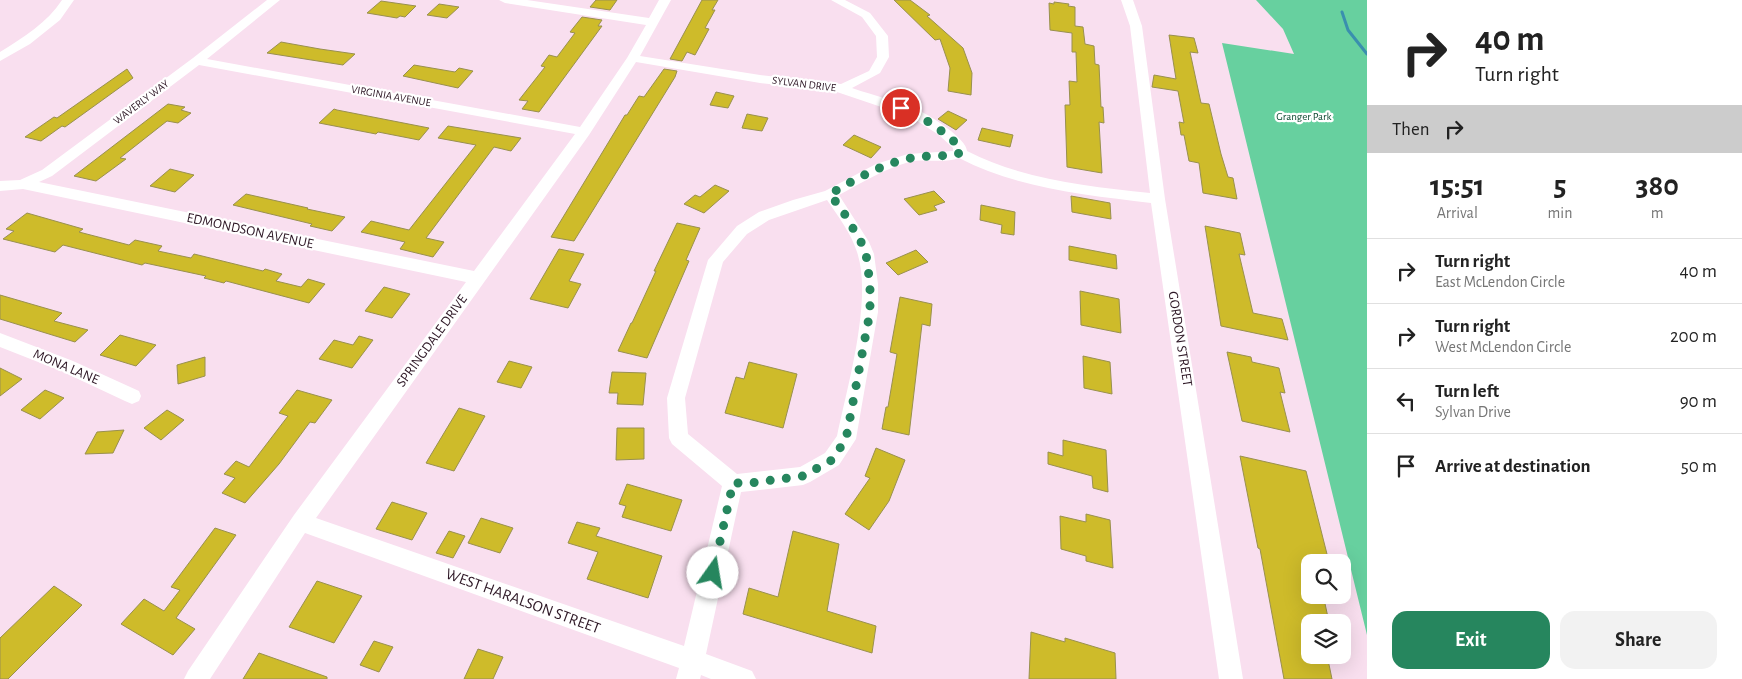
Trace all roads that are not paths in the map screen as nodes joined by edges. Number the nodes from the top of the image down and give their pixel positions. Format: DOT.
graph roads {
  1 [pos="68,0"];
  2 [pos="274,0"];
  3 [pos="505,0"];
  4 [pos="665,0"];
  5 [pos="837,0"];
  6 [pos="1127,0"];
  7 [pos="651,22"];
  8 [pos="0,57"];
  9 [pos="634,58"];
  10 [pos="196,61"];
  11 [pos="841,89"];
  12 [pos="584,132"];
  13 [pos="960,153"];
  14 [pos="23,184"];
  15 [pos="0,186"];
  16 [pos="830,194"];
  17 [pos="1158,199"];
  18 [pos="477,278"];
  19 [pos="0,340"];
  20 [pos="132,396"];
  21 [pos="733,483"];
  22 [pos="301,522"];
  23 [pos="691,670"];
  24 [pos="196,679"];
  25 [pos="744,679"];
  26 [pos="1231,679"];
  1 -- 8 [label="street"];
  2 -- 10 [label="street, WAVERLY WAY"];
  3 -- 7 [label="street"];
  4 -- 7 [label="street, SPRINGDALE DRIVE"];
  5 -- 11 [label="street"];
  6 -- 17 [label="street, GORDON STREET"];
  7 -- 9 [label="street, SPRINGDALE DRIVE"];
  9 -- 11 [label="street, SYLVAN DRIVE"];
  9 -- 12 [label="street, SPRINGDALE DRIVE"];
  10 -- 12 [label="street, VIRGINIA AVENUE"];
  10 -- 14 [label="street, WAVERLY WAY"];
  11 -- 13 [label="street, SYLVAN DRIVE"];
  12 -- 18 [label="street, SPRINGDALE DRIVE"];
  13 -- 16 [label="street"];
  13 -- 17 [label="street, SYLVAN DRIVE"];
  14 -- 15 [label="street, WAVERLY WAY"];
  14 -- 18 [label="street, EDMONDSON AVENUE"];
  16 -- 21 [label="street"];
  16 -- 21 [label="street"];
  17 -- 26 [label="street, GORDON STREET"];
  18 -- 22 [label="street, SPRINGDALE DRIVE"];
  19 -- 20 [label="street, MONA LANE"];
  21 -- 23 [label="street"];
  22 -- 23 [label="street, WEST HARALSON STREET"];
  22 -- 24 [label="street, SPRINGDALE DRIVE"];
  23 -- 25 [label="street, WEST HARALSON STREET"];
}
